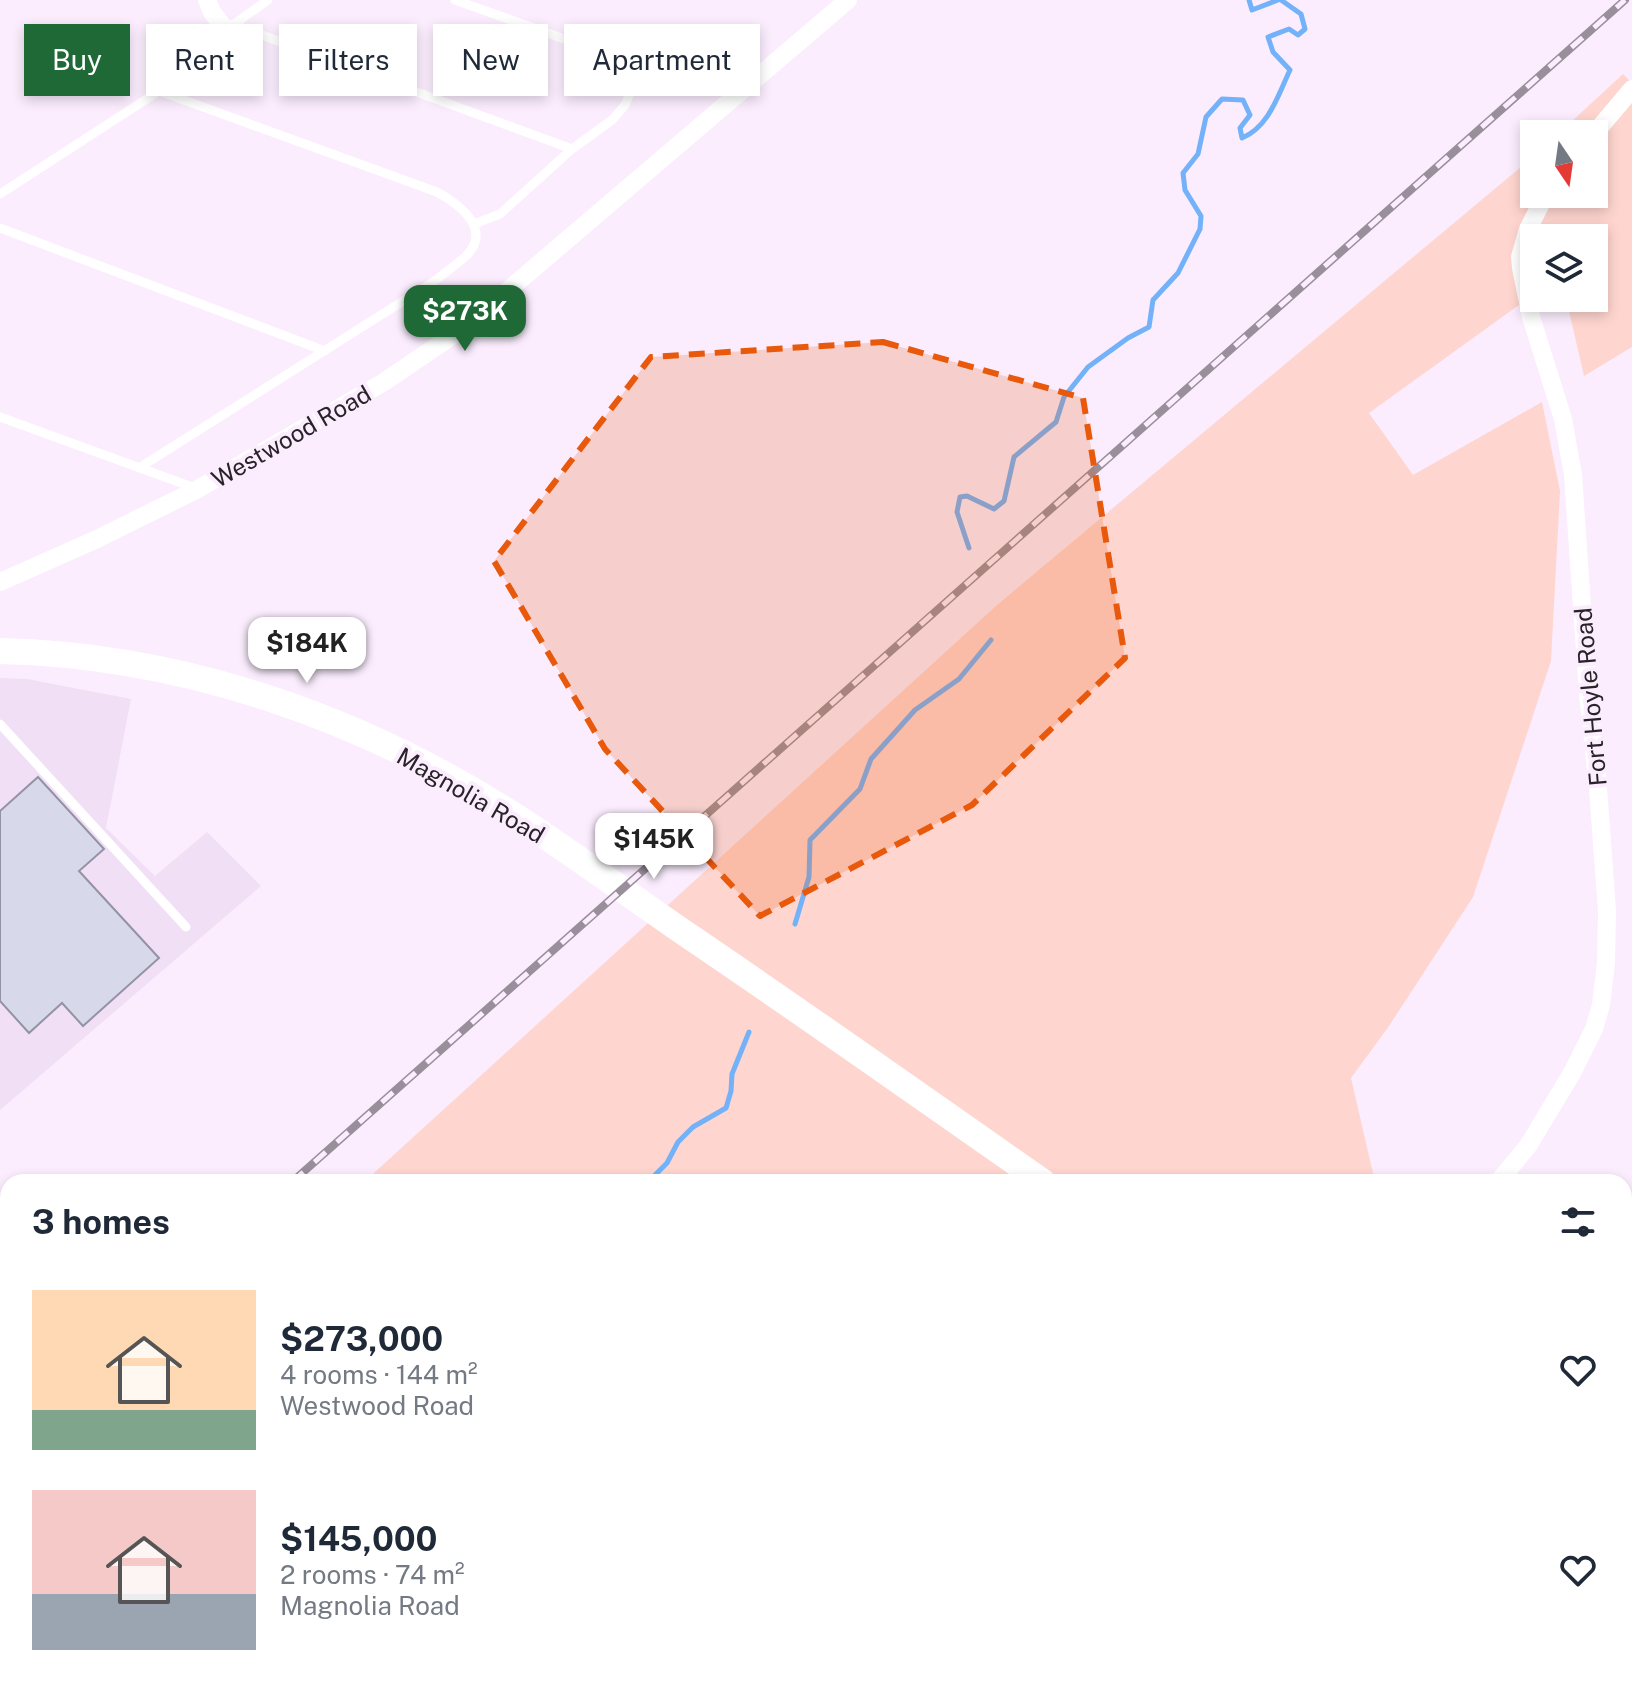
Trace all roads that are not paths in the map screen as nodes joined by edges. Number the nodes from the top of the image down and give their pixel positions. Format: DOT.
graph roads {
  1 [pos="207,0"];
  2 [pos="268,0"];
  3 [pos="455,0"];
  4 [pos="848,0"];
  5 [pos="226,24"];
  6 [pos="231,24"];
  7 [pos="263,39"];
  8 [pos="1632,89"];
  9 [pos="151,96"];
  10 [pos="173,96"];
  11 [pos="1606,120"];
  12 [pos="572,149"];
  13 [pos="0,194"];
  14 [pos="1539,208"];
  15 [pos="474,224"];
  16 [pos="0,228"];
  17 [pos="325,351"];
  18 [pos="0,417"];
  19 [pos="139,468"];
  20 [pos="198,489"];
  21 [pos="0,582"];
  22 [pos="1,654"];
  23 [pos="0,724"];
  24 [pos="186,927"];
  25 [pos="1032,1174"];
  26 [pos="1505,1174"];
  1 -- 5 [label="street"];
  2 -- 6 [label="lane"];
  3 -- 12 [label="lane"];
  4 -- 20 [label="street, Westwood Road"];
  7 -- 12 [label="lane"];
  8 -- 11 [label="street"];
  9 -- 13 [label="lane"];
  10 -- 15 [label="lane"];
  12 -- 15 [label="lane"];
  14 -- 26 [label="street, Fort Hoyle Road"];
  15 -- 17 [label="lane"];
  16 -- 17 [label="lane"];
  17 -- 19 [label="lane"];
  18 -- 19 [label="lane"];
  19 -- 20 [label="lane"];
  20 -- 21 [label="street, Westwood Road"];
  22 -- 25 [label="main road, Magnolia Road"];
  23 -- 24 [label="lane"];
}
